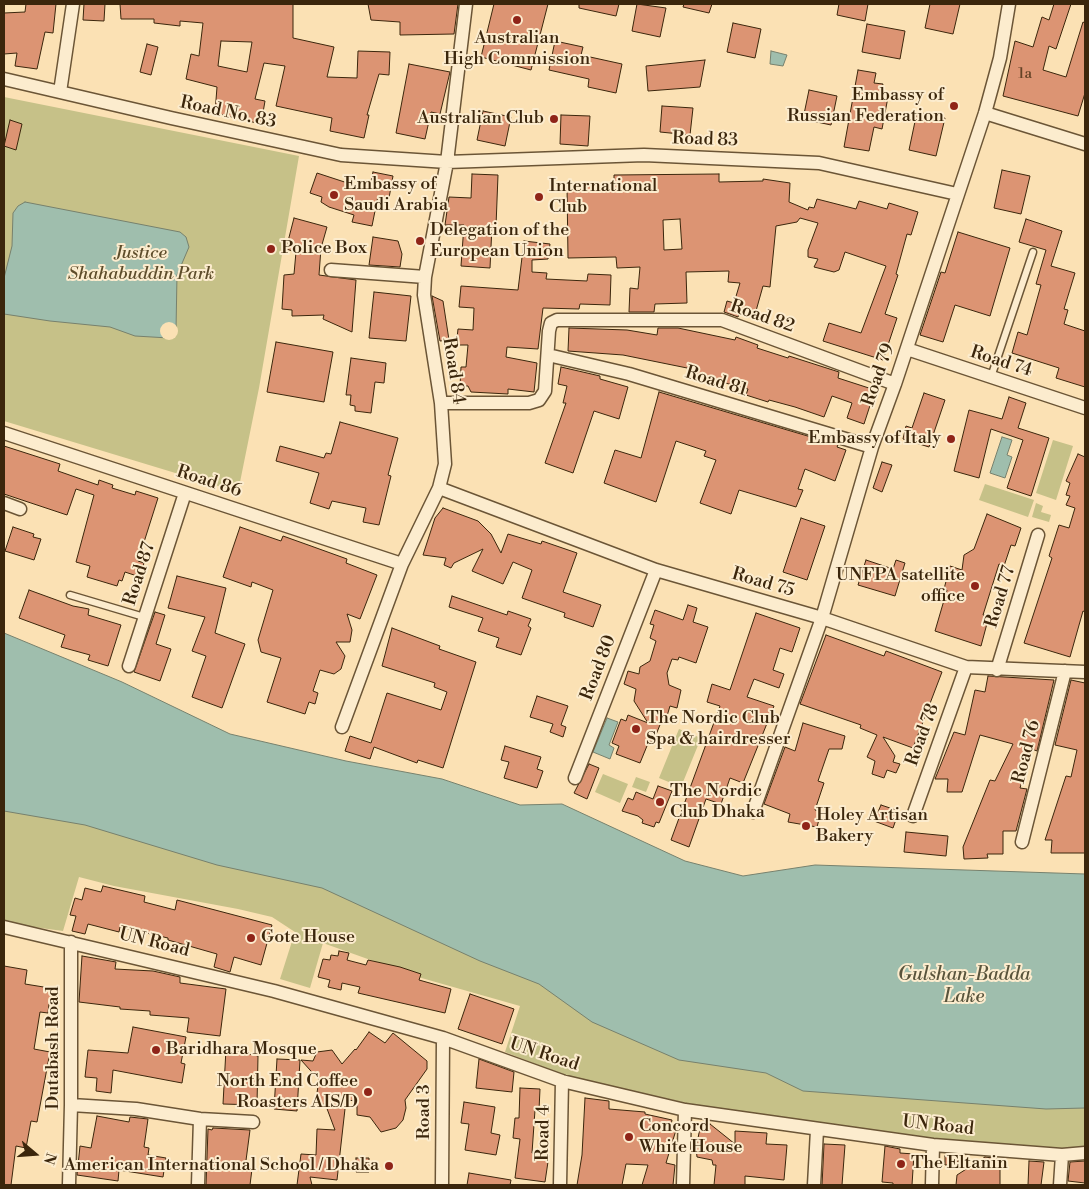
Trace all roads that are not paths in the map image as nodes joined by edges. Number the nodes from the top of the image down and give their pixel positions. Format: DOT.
graph roads {
  1 [pos="73,4"];
  2 [pos="466,4"];
  3 [pos="1009,4"];
  4 [pos="4,79"];
  5 [pos="60,92"];
  6 [pos="985,113"];
  7 [pos="1085,144"];
  8 [pos="448,162"];
  9 [pos="957,194"];
  10 [pos="1033,252"];
  11 [pos="330,270"];
  12 [pos="424,277"];
  13 [pos="907,350"];
  14 [pos="548,355"];
  15 [pos="991,377"];
  16 [pos="896,384"];
  17 [pos="441,402"];
  18 [pos="1085,408"];
  19 [pos="4,434"];
  20 [pos="872,447"];
  21 [pos="439,488"];
  22 [pos="185,493"];
  23 [pos="4,503"];
  24 [pos="20,509"];
  25 [pos="1038,535"];
  26 [pos="402,564"];
  27 [pos="656,570"];
  28 [pos="70,595"];
  29 [pos="144,617"];
  30 [pos="822,618"];
  31 [pos="129,666"];
  32 [pos="966,667"];
  33 [pos="997,670"];
  34 [pos="1065,671"];
  35 [pos="1085,672"];
  36 [pos="342,727"];
  37 [pos="575,778"];
  38 [pos="753,812"];
  39 [pos="913,816"];
  40 [pos="1022,842"];
  41 [pos="4,927"];
  42 [pos="71,942"];
  43 [pos="443,1038"];
  44 [pos="562,1081"];
  45 [pos="72,1105"];
  46 [pos="685,1110"];
  47 [pos="200,1119"];
  48 [pos="253,1122"];
  49 [pos="817,1130"];
  50 [pos="933,1145"];
  51 [pos="1085,1153"];
  52 [pos="1062,1155"];
  53 [pos="69,1185"];
  54 [pos="198,1185"];
  55 [pos="442,1185"];
  56 [pos="560,1185"];
  57 [pos="683,1185"];
  58 [pos="814,1185"];
  59 [pos="932,1185"];
  60 [pos="1060,1185"];
  1 -- 5 [label="street"];
  2 -- 8 [label="street, Road 84"];
  3 -- 6 [label="street, Road 79"];
  4 -- 5 [label="street, Road No. 83"];
  5 -- 8 [label="street, Road No. 83"];
  6 -- 7 [label="street"];
  6 -- 9 [label="street, Road 79"];
  8 -- 9 [label="street, Road 83"];
  8 -- 12 [label="street, Road 84"];
  9 -- 13 [label="street, Road 79"];
  10 -- 15 [label="lane"];
  11 -- 12 [label="street"];
  12 -- 17 [label="street, Road 84"];
  13 -- 15 [label="street, Road 74"];
  13 -- 16 [label="street, Road 79"];
  14 -- 16 [label="street, Road 82"];
  14 -- 17 [label="street"];
  14 -- 20 [label="street, Road 81"];
  15 -- 18 [label="street, Road 74"];
  16 -- 20 [label="street, Road 79"];
  17 -- 21 [label="street, Road 84"];
  19 -- 22 [label="street, Road 86"];
  20 -- 30 [label="street, Road 79"];
  21 -- 26 [label="street, Road 84"];
  21 -- 27 [label="street, Road 75"];
  22 -- 26 [label="street, Road 86"];
  22 -- 29 [label="street, Road 87"];
  23 -- 24 [label="street"];
  25 -- 33 [label="street, Road 77"];
  26 -- 36 [label="street, Road 84"];
  27 -- 30 [label="street, Road 75"];
  27 -- 37 [label="street, Road 80"];
  28 -- 29 [label="lane"];
  29 -- 31 [label="street, Road 87"];
  30 -- 32 [label="street, Road 75"];
  30 -- 38 [label="street, Road 79"];
  32 -- 33 [label="street, Road 75"];
  32 -- 39 [label="street, Road 78"];
  33 -- 34 [label="street, Road 75"];
  34 -- 35 [label="street, Road 75"];
  34 -- 40 [label="street, Road 76"];
  41 -- 42 [label="street, UN Road"];
  42 -- 43 [label="street, UN Road"];
  42 -- 45 [label="street, Dutabash Road"];
  43 -- 44 [label="street, UN Road"];
  43 -- 55 [label="street, Road 3"];
  44 -- 46 [label="street, UN Road"];
  44 -- 56 [label="street, Road 4"];
  45 -- 47 [label="street"];
  45 -- 53 [label="street, Dutabash Road"];
  46 -- 49 [label="street, UN Road"];
  46 -- 57 [label="street"];
  47 -- 48 [label="street"];
  47 -- 54 [label="street"];
  49 -- 50 [label="street, UN Road"];
  49 -- 58 [label="street"];
  50 -- 52 [label="street, UN Road"];
  50 -- 59 [label="street"];
  51 -- 52 [label="street, UN Road"];
  52 -- 60 [label="street"];
}
